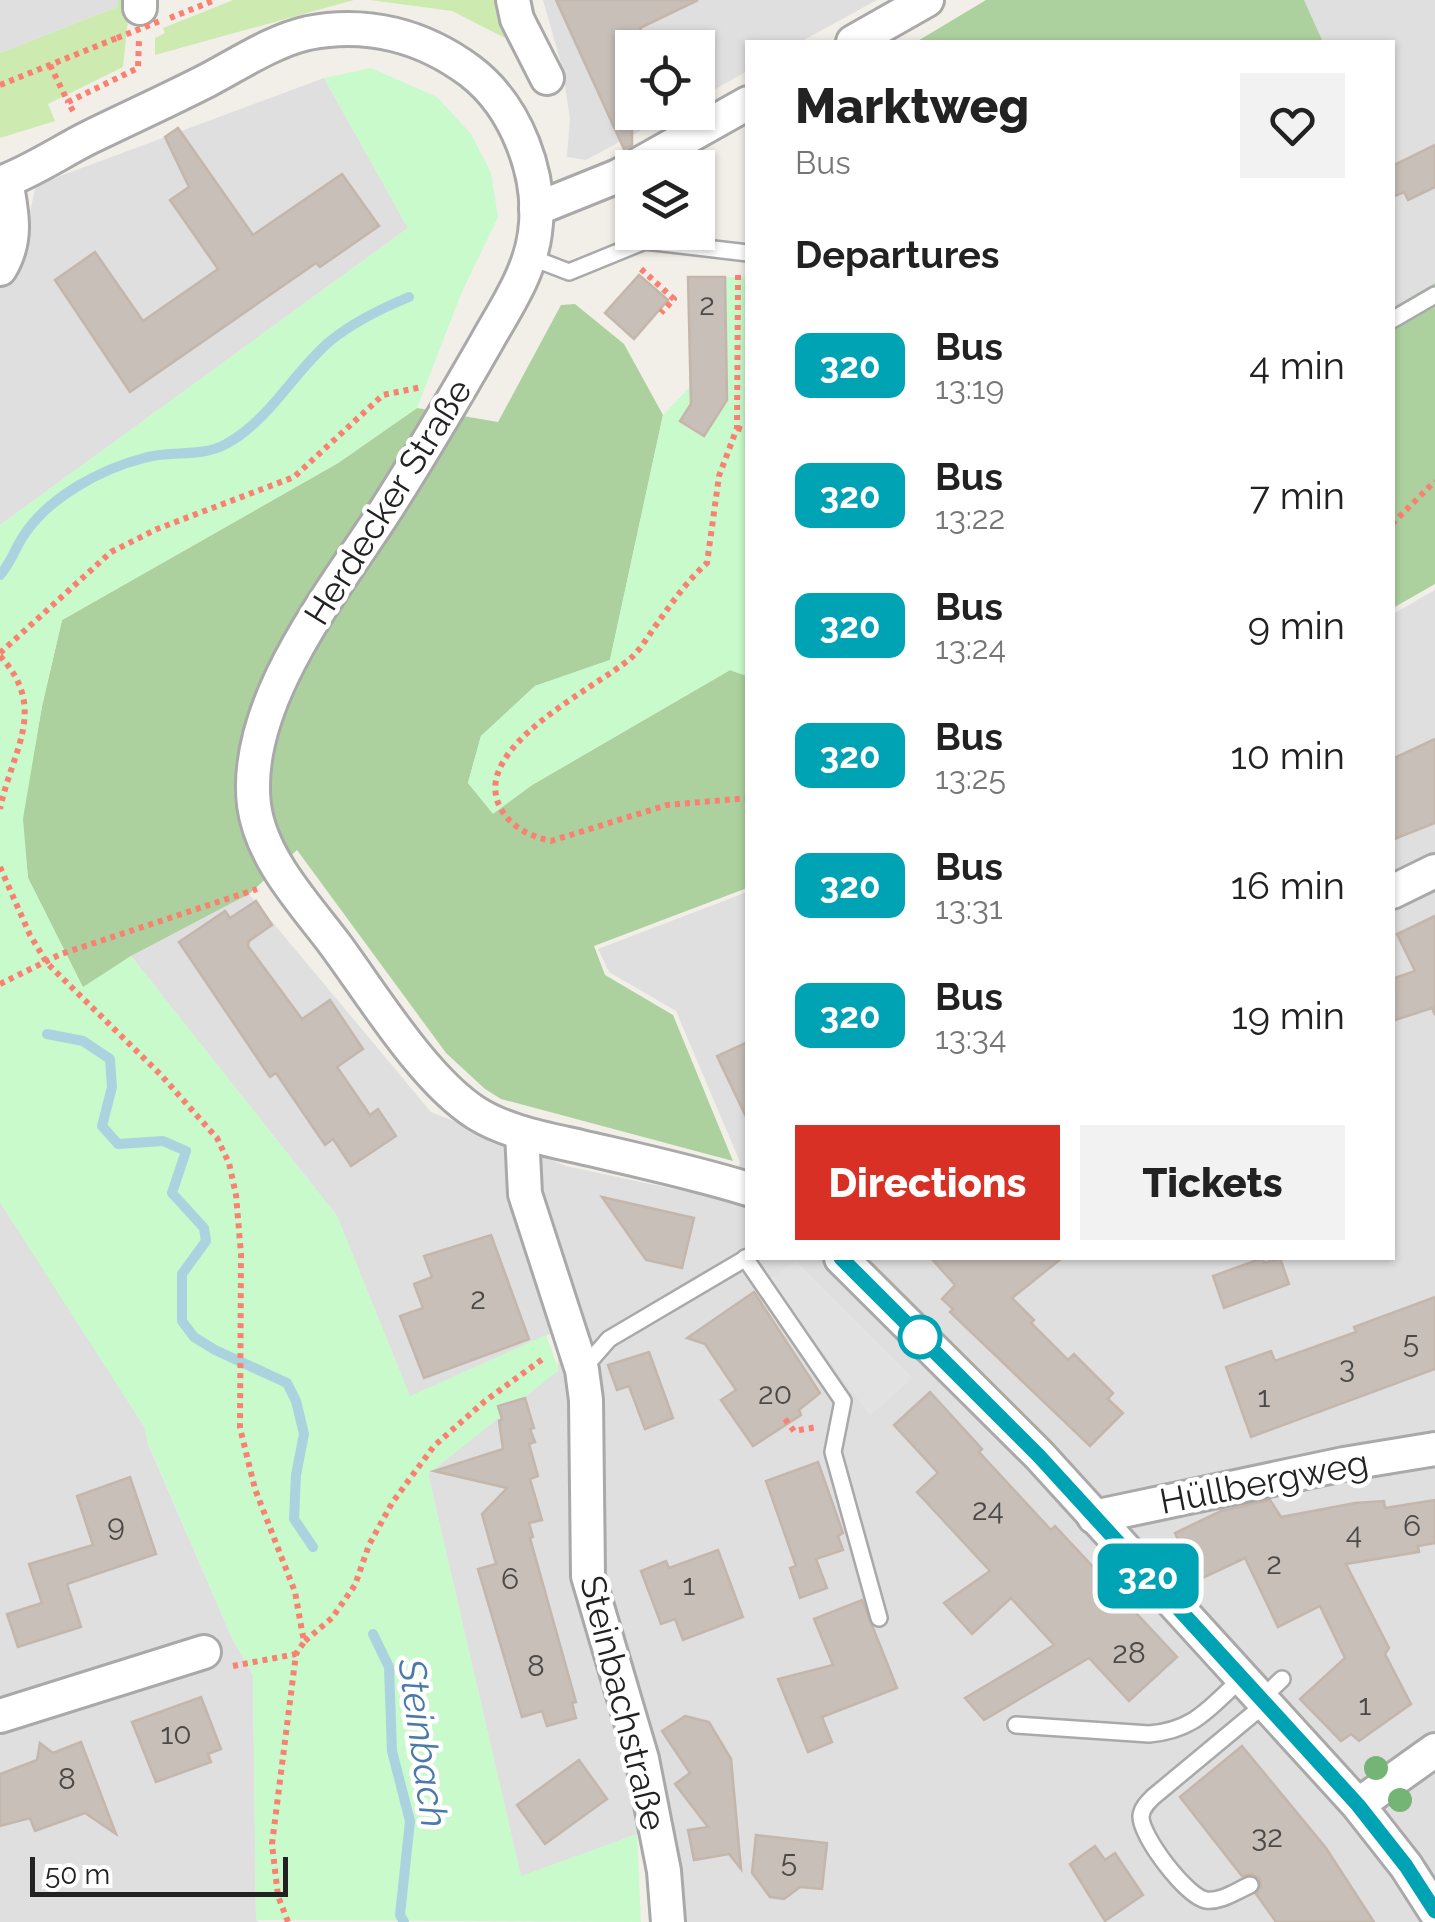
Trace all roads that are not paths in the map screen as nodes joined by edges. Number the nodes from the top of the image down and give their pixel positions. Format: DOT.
graph roads {
  1 [pos="512,0"];
  2 [pos="927,0"];
  3 [pos="857,40"];
  4 [pos="547,78"];
  5 [pos="745,105"];
  6 [pos="3,182"];
  7 [pos="536,209"];
  8 [pos="743,253"];
  9 [pos="530,258"];
  10 [pos="0,268"];
  11 [pos="1435,295"];
  12 [pos="1395,318"];
  13 [pos="1435,871"];
  14 [pos="1395,891"];
  15 [pos="522,1132"];
  16 [pos="745,1188"];
  17 [pos="745,1259"];
  18 [pos="748,1260"];
  19 [pos="843,1260"];
  20 [pos="582,1370"];
  21 [pos="1435,1449"];
  22 [pos="1094,1517"];
  23 [pos="879,1618"];
  24 [pos="204,1652"];
  25 [pos="1262,1690"];
  26 [pos="0,1716"];
  27 [pos="1016,1725"];
  28 [pos="1433,1755"];
  29 [pos="1358,1805"];
  30 [pos="1250,1885"];
  31 [pos="1435,1911"];
  32 [pos="668,1922"];
  1 -- 4 [label="street"];
  2 -- 3 [label="street"];
  5 -- 7 [label="street"];
  6 -- 7 [label="street, Herdecker Straße"];
  6 -- 10 [label="street"];
  7 -- 9 [label="street, Herdecker Straße"];
  8 -- 9 [label="lane"];
  9 -- 15 [label="street, Herdecker Straße"];
  11 -- 12 [label="lane"];
  13 -- 14 [label="street"];
  15 -- 16 [label="street, Herdecker Straße"];
  15 -- 20 [label="street, Steinbachstraße"];
  17 -- 20 [label="lane"];
  18 -- 23 [label="lane"];
  19 -- 22 [label="street"];
  20 -- 32 [label="street, Steinbachstraße"];
  21 -- 22 [label="street, Hüllbergweg"];
  22 -- 25 [label="street"];
  24 -- 26 [label="street"];
  25 -- 27 [label="lane"];
  25 -- 29 [label="street"];
  25 -- 30 [label="lane"];
  28 -- 29 [label="street"];
  29 -- 31 [label="street"];
}
